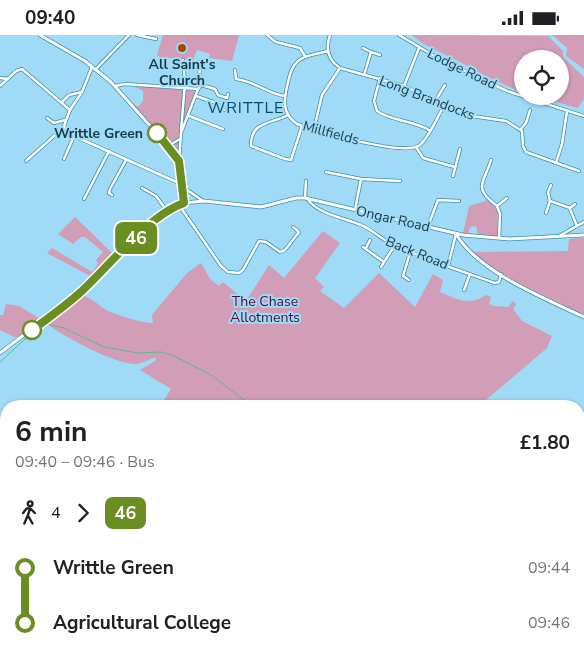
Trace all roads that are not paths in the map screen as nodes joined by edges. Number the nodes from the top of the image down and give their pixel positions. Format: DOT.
graph roads {
  1 [pos="40,35"];
  2 [pos="129,35"];
  3 [pos="138,35"];
  4 [pos="268,35"];
  5 [pos="330,35"];
  6 [pos="399,35"];
  7 [pos="156,39"];
  8 [pos="419,47"];
  9 [pos="363,48"];
  10 [pos="328,51"];
  11 [pos="371,52"];
  12 [pos="380,55"];
  13 [pos="305,56"];
  14 [pos="184,60"];
  15 [pos="201,61"];
  16 [pos="340,68"];
  17 [pos="93,69"];
  18 [pos="235,71"];
  19 [pos="364,75"];
  20 [pos="0,78"];
  21 [pos="380,78"];
  22 [pos="6,79"];
  23 [pos="236,79"];
  24 [pos="234,83"];
  25 [pos="201,85"];
  26 [pos="445,85"];
  27 [pos="0,86"];
  28 [pos="115,86"];
  29 [pos="404,86"];
  30 [pos="184,88"];
  31 [pos="198,89"];
  32 [pos="82,92"];
  33 [pos="228,94"];
  34 [pos="196,97"];
  35 [pos="284,97"];
  36 [pos="436,101"];
  37 [pos="62,103"];
  38 [pos="444,106"];
  39 [pos="70,110"];
  40 [pos="224,110"];
  41 [pos="530,110"];
  42 [pos="567,111"];
  43 [pos="288,115"];
  44 [pos="584,115"];
  45 [pos="189,116"];
  46 [pos="47,118"];
  47 [pos="65,120"];
  48 [pos="302,126"];
  49 [pos="64,127"];
  50 [pos="223,129"];
  51 [pos="314,129"];
  52 [pos="520,129"];
  53 [pos="429,130"];
  54 [pos="181,133"];
  55 [pos="74,136"];
  56 [pos="180,139"];
  57 [pos="168,146"];
  58 [pos="416,147"];
  59 [pos="460,149"];
  60 [pos="109,151"];
  61 [pos="64,159"];
  62 [pos="126,160"];
  63 [pos="491,160"];
  64 [pos="26,161"];
  65 [pos="179,161"];
  66 [pos="556,163"];
  67 [pos="455,167"];
  68 [pos="326,171"];
  69 [pos="579,171"];
  70 [pos="453,176"];
  71 [pos="361,179"];
  72 [pos="306,181"];
  73 [pos="400,181"];
  74 [pos="181,185"];
  75 [pos="551,185"];
  76 [pos="142,188"];
  77 [pos="112,195"];
  78 [pos="306,198"];
  79 [pos="84,199"];
  80 [pos="507,199"];
  81 [pos="204,201"];
  82 [pos="459,201"];
  83 [pos="550,201"];
  84 [pos="184,203"];
  85 [pos="575,204"];
  86 [pos="179,205"];
  87 [pos="497,207"];
  88 [pos="570,208"];
  89 [pos="355,210"];
  90 [pos="167,211"];
  91 [pos="546,213"];
  92 [pos="584,222"];
  93 [pos="428,226"];
  94 [pos="577,226"];
  95 [pos="293,227"];
  96 [pos="456,234"];
  97 [pos="584,235"];
  98 [pos="559,237"];
  99 [pos="499,238"];
  100 [pos="370,240"];
  101 [pos="395,245"];
  102 [pos="410,253"];
  103 [pos="384,261"];
  104 [pos="448,266"];
  105 [pos="381,267"];
  106 [pos="470,274"];
  107 [pos="501,275"];
  108 [pos="409,280"];
  109 [pos="464,290"];
  110 [pos="584,317"];
  111 [pos="0,353"];
  1 -- 17 [label="street"];
  2 -- 3 [label="street"];
  2 -- 17 [label="street"];
  3 -- 7 [label="street"];
  4 -- 13 [label="street"];
  5 -- 10 [label="street"];
  6 -- 8 [label="street, Lodge Road"];
  8 -- 29 [label="street"];
  8 -- 42 [label="street, Lodge Road"];
  9 -- 11 [label="street"];
  10 -- 13 [label="street"];
  10 -- 16 [label="street"];
  11 -- 12 [label="street"];
  11 -- 19 [label="street"];
  13 -- 35 [label="street, Millfields"];
  14 -- 30 [label="street"];
  15 -- 25 [label="street"];
  16 -- 19 [label="street, Long Brandocks"];
  16 -- 51 [label="street"];
  17 -- 28 [label="street"];
  17 -- 32 [label="street"];
  18 -- 23 [label="street"];
  19 -- 21 [label="street, Long Brandocks"];
  20 -- 22 [label="street"];
  21 -- 29 [label="street, Long Brandocks"];
  21 -- 53 [label="street"];
  22 -- 27 [label="street"];
  22 -- 37 [label="street"];
  23 -- 24 [label="street"];
  23 -- 35 [label="street"];
  25 -- 31 [label="street"];
  25 -- 33 [label="street"];
  26 -- 36 [label="street"];
  28 -- 30 [label="street"];
  28 -- 57 [label="street"];
  29 -- 36 [label="street, Long Brandocks"];
  30 -- 31 [label="street"];
  30 -- 54 [label="street"];
  31 -- 34 [label="street"];
  32 -- 37 [label="street"];
  32 -- 39 [label="street"];
  34 -- 40 [label="street"];
  34 -- 45 [label="street"];
  35 -- 43 [label="street, Millfields"];
  36 -- 38 [label="street, Long Brandocks"];
  37 -- 39 [label="street"];
  38 -- 52 [label="street, Long Brandocks"];
  38 -- 53 [label="street"];
  39 -- 47 [label="street"];
  41 -- 52 [label="street"];
  42 -- 44 [label="street, Lodge Road"];
  42 -- 66 [label="street"];
  43 -- 48 [label="street, Millfields"];
  43 -- 48 [label="street"];
  45 -- 50 [label="street"];
  45 -- 54 [label="street"];
  46 -- 47 [label="street"];
  47 -- 49 [label="street"];
  48 -- 51 [label="street, Millfields"];
  49 -- 55 [label="street, Ongar Road"];
  49 -- 64 [label="street"];
  51 -- 58 [label="street, Millfields"];
  52 -- 66 [label="street"];
  53 -- 58 [label="street"];
  54 -- 56 [label="street"];
  55 -- 60 [label="street, Ongar Road"];
  55 -- 61 [label="street"];
  56 -- 57 [label="street"];
  56 -- 65 [label="street"];
  57 -- 65 [label="street"];
  58 -- 67 [label="street"];
  59 -- 67 [label="street"];
  60 -- 62 [label="street, Ongar Road"];
  60 -- 79 [label="street"];
  62 -- 74 [label="street, Ongar Road"];
  62 -- 77 [label="street"];
  63 -- 87 [label="street"];
  65 -- 74 [label="street"];
  66 -- 69 [label="street"];
  67 -- 70 [label="street"];
  68 -- 71 [label="street"];
  71 -- 73 [label="street"];
  71 -- 89 [label="street"];
  72 -- 78 [label="street"];
  74 -- 81 [label="street, Ongar Road"];
  74 -- 84 [label="street"];
  75 -- 83 [label="street"];
  76 -- 90 [label="street"];
  78 -- 81 [label="street, Ongar Road"];
  78 -- 89 [label="street, Ongar Road"];
  78 -- 101 [label="street, Back Road"];
  80 -- 87 [label="street"];
  81 -- 84 [label="street, Ongar Road"];
  82 -- 93 [label="street"];
  83 -- 88 [label="street"];
  83 -- 91 [label="street"];
  84 -- 86 [label="street, Ongar Road"];
  85 -- 88 [label="street"];
  86 -- 90 [label="street, Ongar Road"];
  86 -- 95 [label="street"];
  87 -- 99 [label="street"];
  88 -- 94 [label="street"];
  89 -- 93 [label="street, Ongar Road"];
  90 -- 111 [label="street, Ongar Road"];
  92 -- 94 [label="street"];
  93 -- 96 [label="street, Ongar Road"];
  94 -- 98 [label="street"];
  96 -- 99 [label="street, Ongar Road"];
  96 -- 104 [label="street"];
  96 -- 107 [label="street"];
  97 -- 98 [label="street, Ongar Road"];
  98 -- 99 [label="street, Ongar Road"];
  100 -- 103 [label="street"];
  101 -- 102 [label="street, Back Road"];
  101 -- 103 [label="street"];
  102 -- 104 [label="street, Back Road"];
  102 -- 108 [label="street"];
  103 -- 105 [label="street"];
  104 -- 106 [label="street, Back Road"];
  106 -- 107 [label="street, Back Road"];
  106 -- 109 [label="street"];
  107 -- 110 [label="street"];
}
